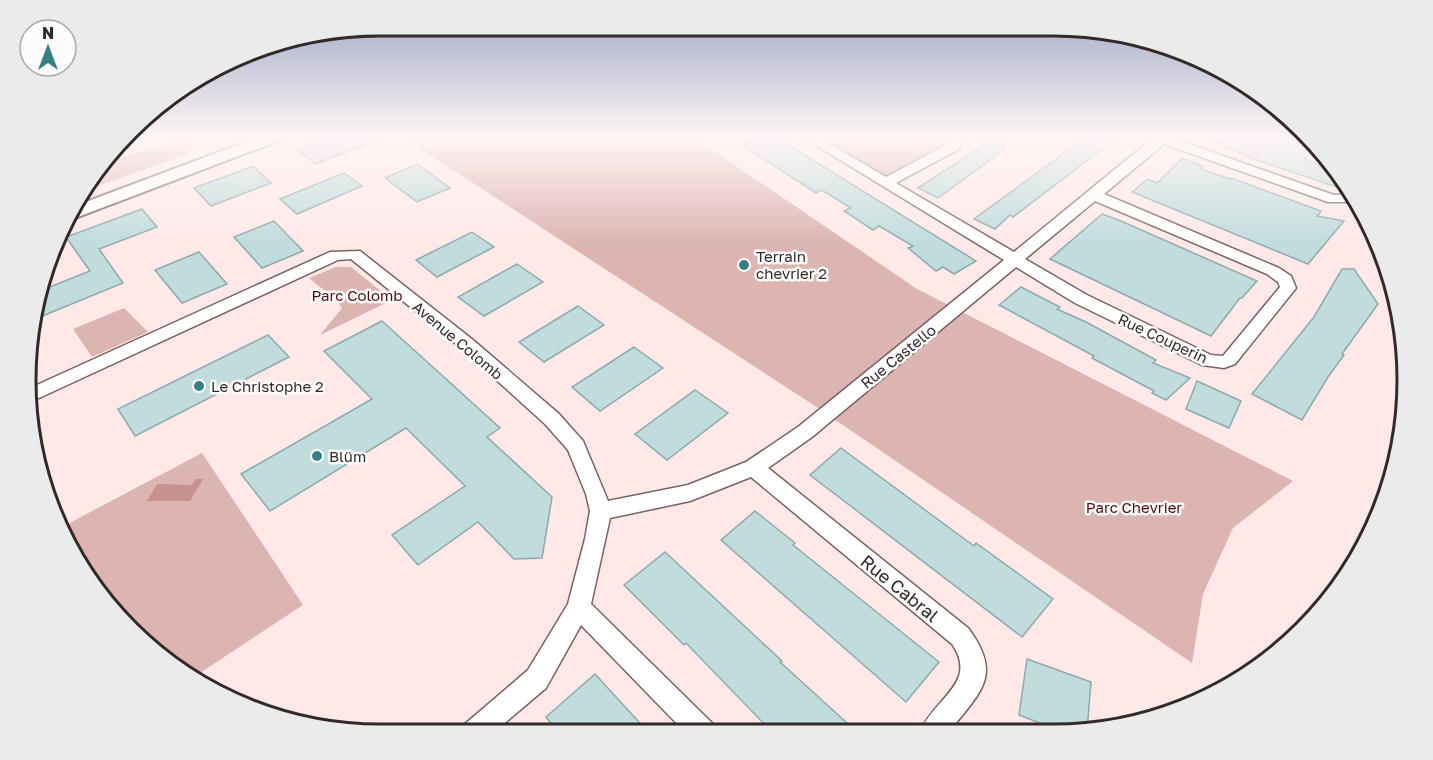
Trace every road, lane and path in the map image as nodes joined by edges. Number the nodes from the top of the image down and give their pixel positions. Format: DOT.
graph roads {
  1 [pos="146,173"];
  2 [pos="177,173"];
  3 [pos="870,173"];
  4 [pos="904,173"];
  5 [pos="1120,173"];
  6 [pos="1260,173"];
  7 [pos="886,183"];
  8 [pos="91,193"];
  9 [pos="1094,195"];
  10 [pos="1345,198"];
  11 [pos="81,210"];
  12 [pos="1016,260"];
  13 [pos="37,393"];
  14 [pos="753,468"];
  15 [pos="600,511"];
  16 [pos="579,607"];
  17 [pos="484,724"];
  18 [pos="695,724"];
  19 [pos="939,724"];
  1 -- 8 [label="street"];
  2 -- 11 [label="street"];
  3 -- 7 [label="street"];
  4 -- 7 [label="street"];
  5 -- 9 [label="street, Rue Castello"];
  6 -- 10 [label="street"];
  7 -- 12 [label="street"];
  9 -- 12 [label="street, Rue Castello"];
  9 -- 12 [label="street, Rue Couperin"];
  12 -- 14 [label="street, Rue Castello"];
  13 -- 15 [label="street, Avenue Colomb"];
  14 -- 15 [label="street, Rue Castello"];
  14 -- 19 [label="street, Rue Cabral"];
  15 -- 16 [label="street, Avenue Colomb"];
  16 -- 17 [label="street, Avenue Colomb"];
  16 -- 18 [label="street"];
}
